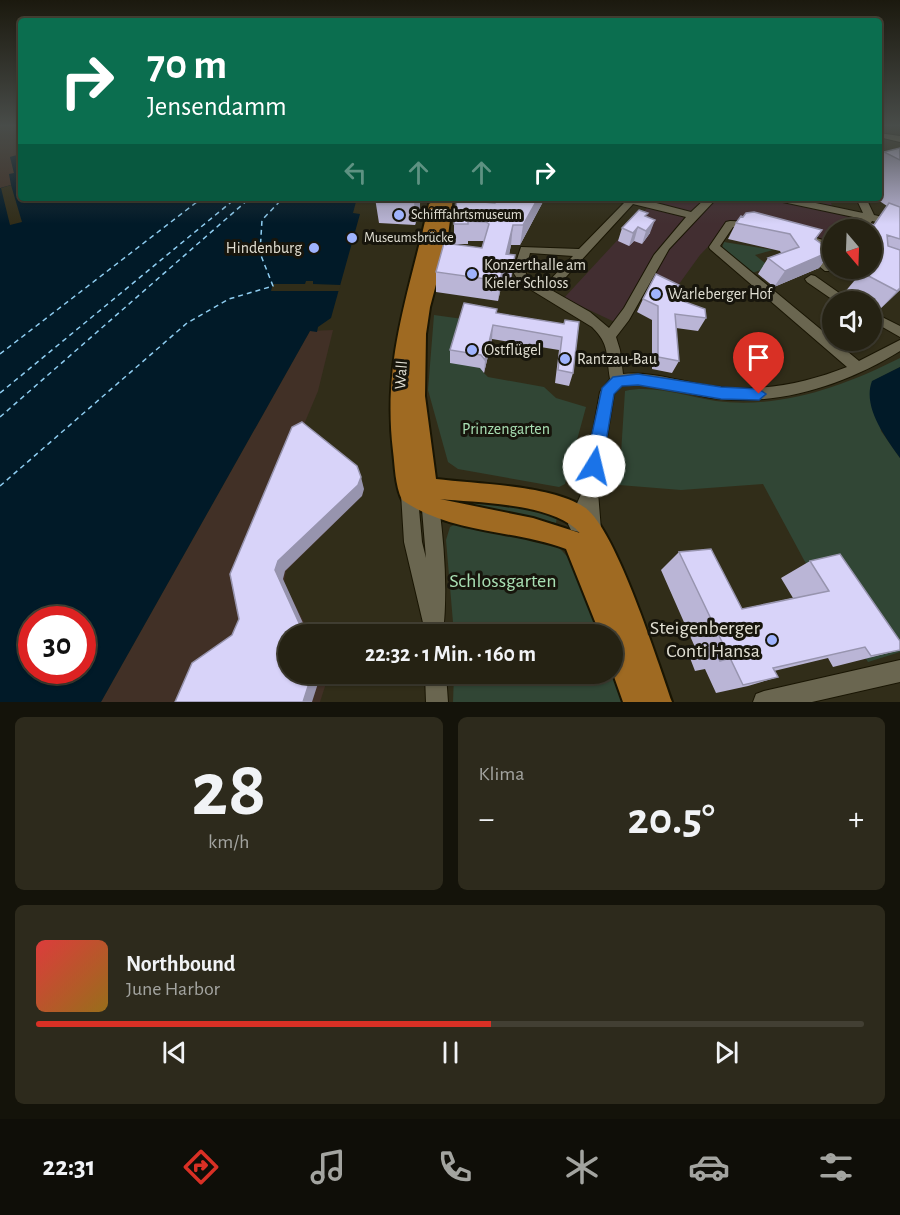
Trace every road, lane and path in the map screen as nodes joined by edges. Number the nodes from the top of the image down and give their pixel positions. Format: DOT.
graph roads {
  1 [pos="436,201"];
  2 [pos="446,201"];
  3 [pos="630,201"];
  4 [pos="635,201"];
  5 [pos="708,201"];
  6 [pos="793,201"];
  7 [pos="862,201"];
  8 [pos="692,215"];
  9 [pos="870,217"];
  10 [pos="900,224"];
  11 [pos="764,227"];
  12 [pos="436,231"];
  13 [pos="794,234"];
  14 [pos="822,242"];
  15 [pos="822,248"];
  16 [pos="582,253"];
  17 [pos="822,263"];
  18 [pos="811,279"];
  19 [pos="829,291"];
  20 [pos="545,292"];
  21 [pos="882,322"];
  22 [pos="900,332"];
  23 [pos="609,336"];
  24 [pos="900,345"];
  25 [pos="857,366"];
  26 [pos="618,381"];
  27 [pos="422,496"];
  28 [pos="582,528"];
  29 [pos="432,624"];
  30 [pos="433,624"];
  31 [pos="609,624"];
  32 [pos="623,666"];
  33 [pos="900,670"];
  34 [pos="436,684"];
  35 [pos="437,702"];
  36 [pos="636,702"];
  37 [pos="659,702"];
  38 [pos="764,702"];
  1 -- 12 [label="main road, Wall"];
  2 -- 12 [label="main road, Wall"];
  3 -- 16 [label="street"];
  4 -- 8 [label="street"];
  5 -- 8 [label="street"];
  6 -- 9 [label="street"];
  7 -- 9 [label="street"];
  8 -- 23 [label="street"];
  9 -- 10 [label="street"];
  11 -- 25 [label="street"];
  12 -- 27 [label="main road, Wall"];
  13 -- 14 [label="street"];
  15 -- 17 [label="street"];
  16 -- 20 [label="street"];
  16 -- 20 [label="street"];
  18 -- 19 [label="street"];
  20 -- 23 [label="street"];
  21 -- 22 [label="street"];
  23 -- 26 [label="street"];
  24 -- 25 [label="street"];
  25 -- 26 [label="street"];
  26 -- 28 [label="street"];
  27 -- 28 [label="main road"];
  27 -- 29 [label="street, Wall"];
  27 -- 30 [label="street"];
  28 -- 31 [label="main road"];
  28 -- 37 [label="main road"];
  32 -- 36 [label="main road"];
  33 -- 38 [label="street"];
  34 -- 35 [label="street"];
}
